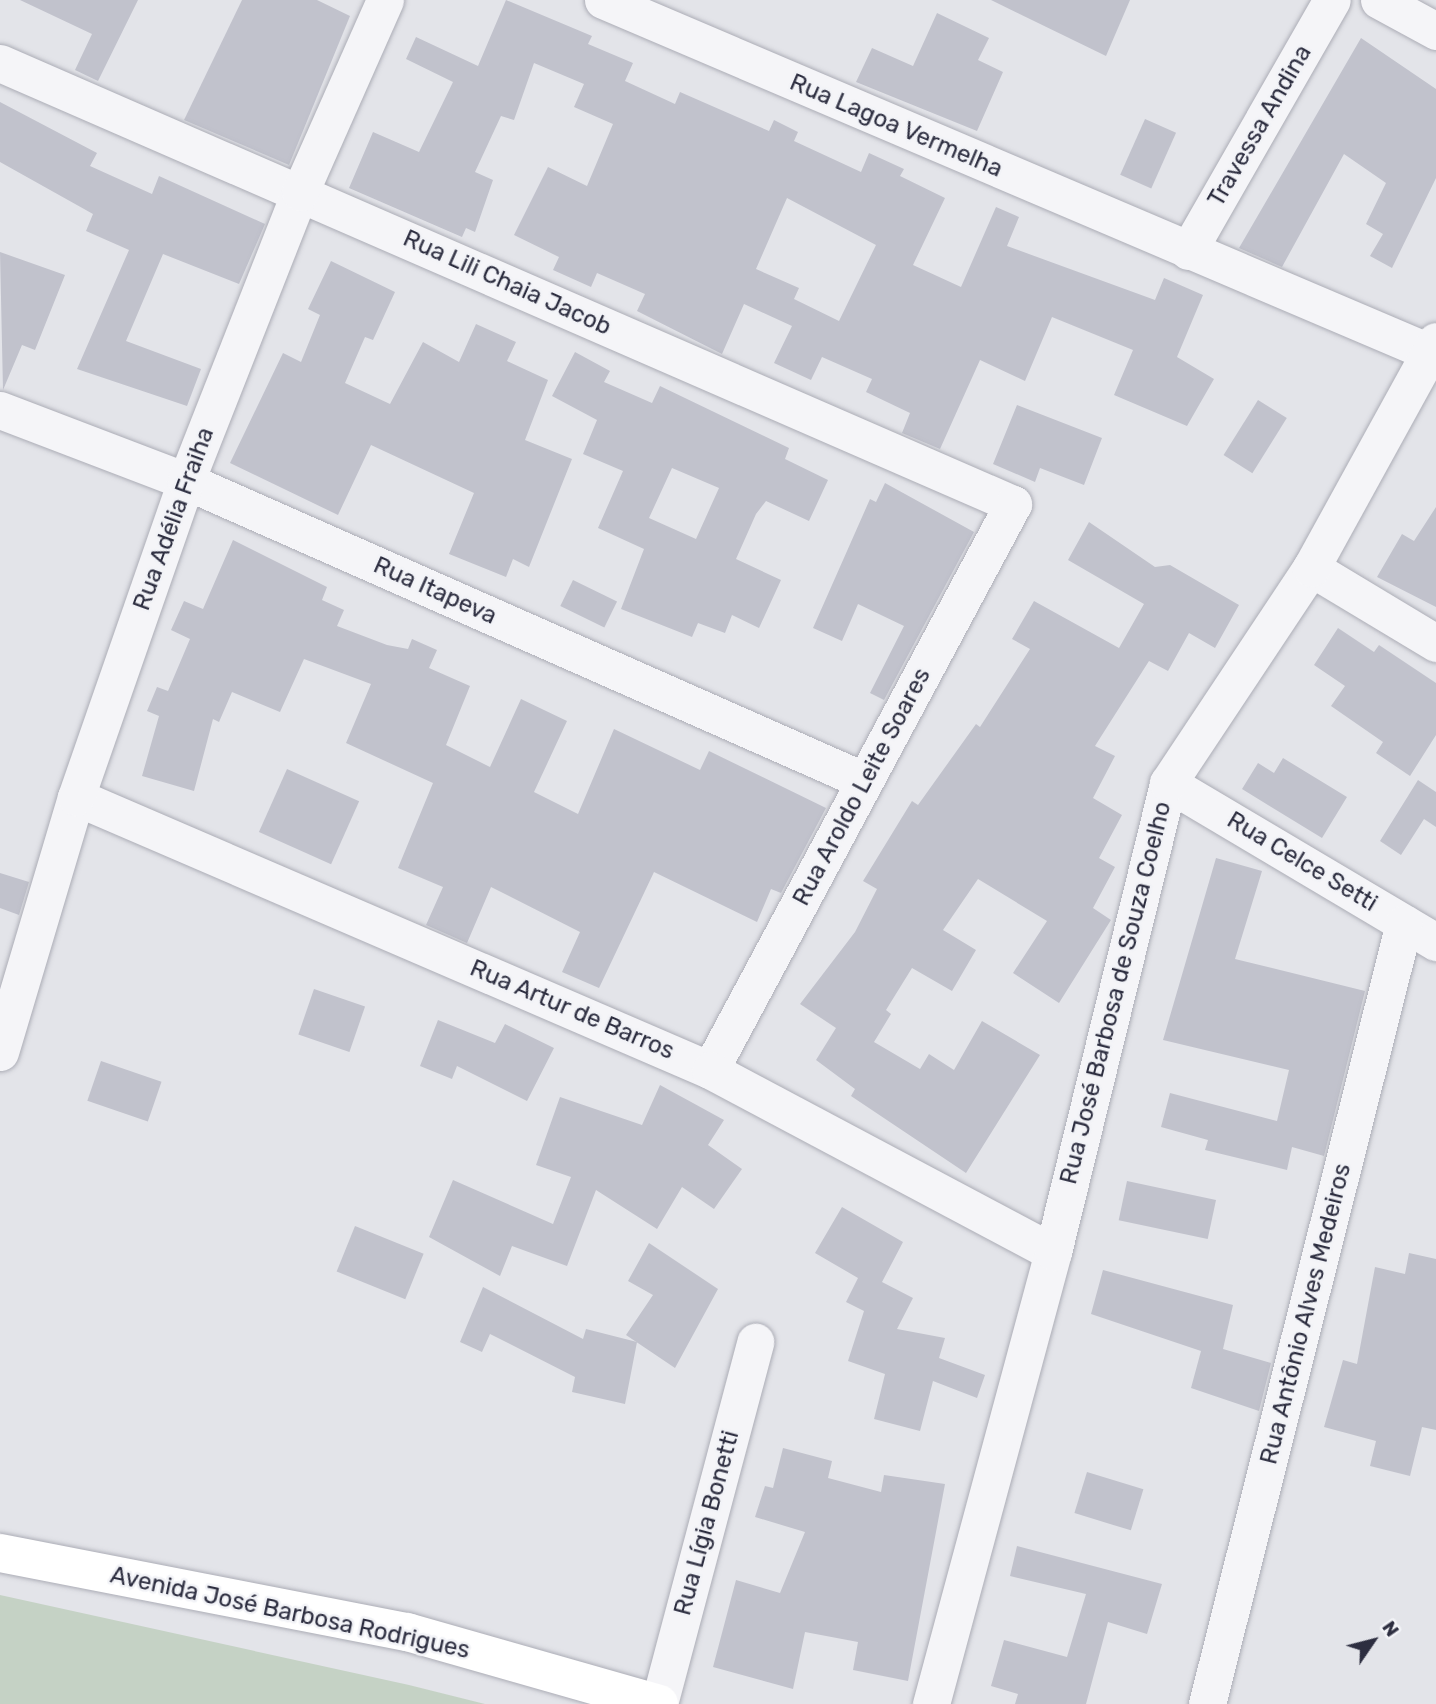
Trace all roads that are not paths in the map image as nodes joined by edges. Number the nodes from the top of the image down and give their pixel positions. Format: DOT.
graph roads {
  1 [pos="385,0"];
  2 [pos="603,0"];
  3 [pos="1332,0"];
  4 [pos="1379,0"];
  5 [pos="1436,31"];
  6 [pos="0,63"];
  7 [pos="300,192"];
  8 [pos="1188,251"];
  9 [pos="1434,349"];
  10 [pos="0,410"];
  11 [pos="186,481"];
  12 [pos="1013,504"];
  13 [pos="1311,568"];
  14 [pos="1436,643"];
  15 [pos="866,781"];
  16 [pos="1168,783"];
  17 [pos="76,797"];
  18 [pos="1404,923"];
  19 [pos="1436,942"];
  20 [pos="0,1052"];
  21 [pos="710,1070"];
  22 [pos="1053,1252"];
  23 [pos="755,1342"];
  24 [pos="0,1553"];
  25 [pos="659,1704"];
  26 [pos="931,1704"];
  27 [pos="1207,1704"];
  1 -- 7 [label="street, Rua Adélia Fraiha"];
  2 -- 8 [label="street, Rua Lagoa Vermelha"];
  3 -- 8 [label="street, Travessa Andina"];
  4 -- 5 [label="street"];
  6 -- 7 [label="street, Rua Lili Chaia Jacob"];
  7 -- 11 [label="street, Rua Adélia Fraiha"];
  7 -- 12 [label="street, Rua Lili Chaia Jacob"];
  8 -- 9 [label="street, Rua Lagoa Vermelha"];
  9 -- 13 [label="street, Rua José Barbosa de Souza Coelho"];
  10 -- 11 [label="street, Rua Itapeva"];
  11 -- 15 [label="street, Rua Itapeva"];
  11 -- 17 [label="street, Rua Adélia Fraiha"];
  12 -- 15 [label="street, Rua Aroldo Leite Soares"];
  13 -- 14 [label="street"];
  13 -- 16 [label="street, Rua José Barbosa de Souza Coelho"];
  15 -- 21 [label="street, Rua Aroldo Leite Soares"];
  16 -- 18 [label="street, Rua Celce Setti"];
  16 -- 22 [label="street, Rua José Barbosa de Souza Coelho"];
  17 -- 20 [label="street, Rua Adélia Fraiha"];
  17 -- 21 [label="street, Rua Artur de Barros"];
  18 -- 19 [label="street, Rua Celce Setti"];
  18 -- 27 [label="street, Rua Antônio Alves Medeiros"];
  21 -- 22 [label="street, Rua Artur de Barros"];
  22 -- 26 [label="street, Rua José Barbosa de Souza Coelho"];
  23 -- 25 [label="street, Rua Lígia Bonetti"];
  24 -- 25 [label="main road, Avenida José Barbosa Rodrigues"];
}
